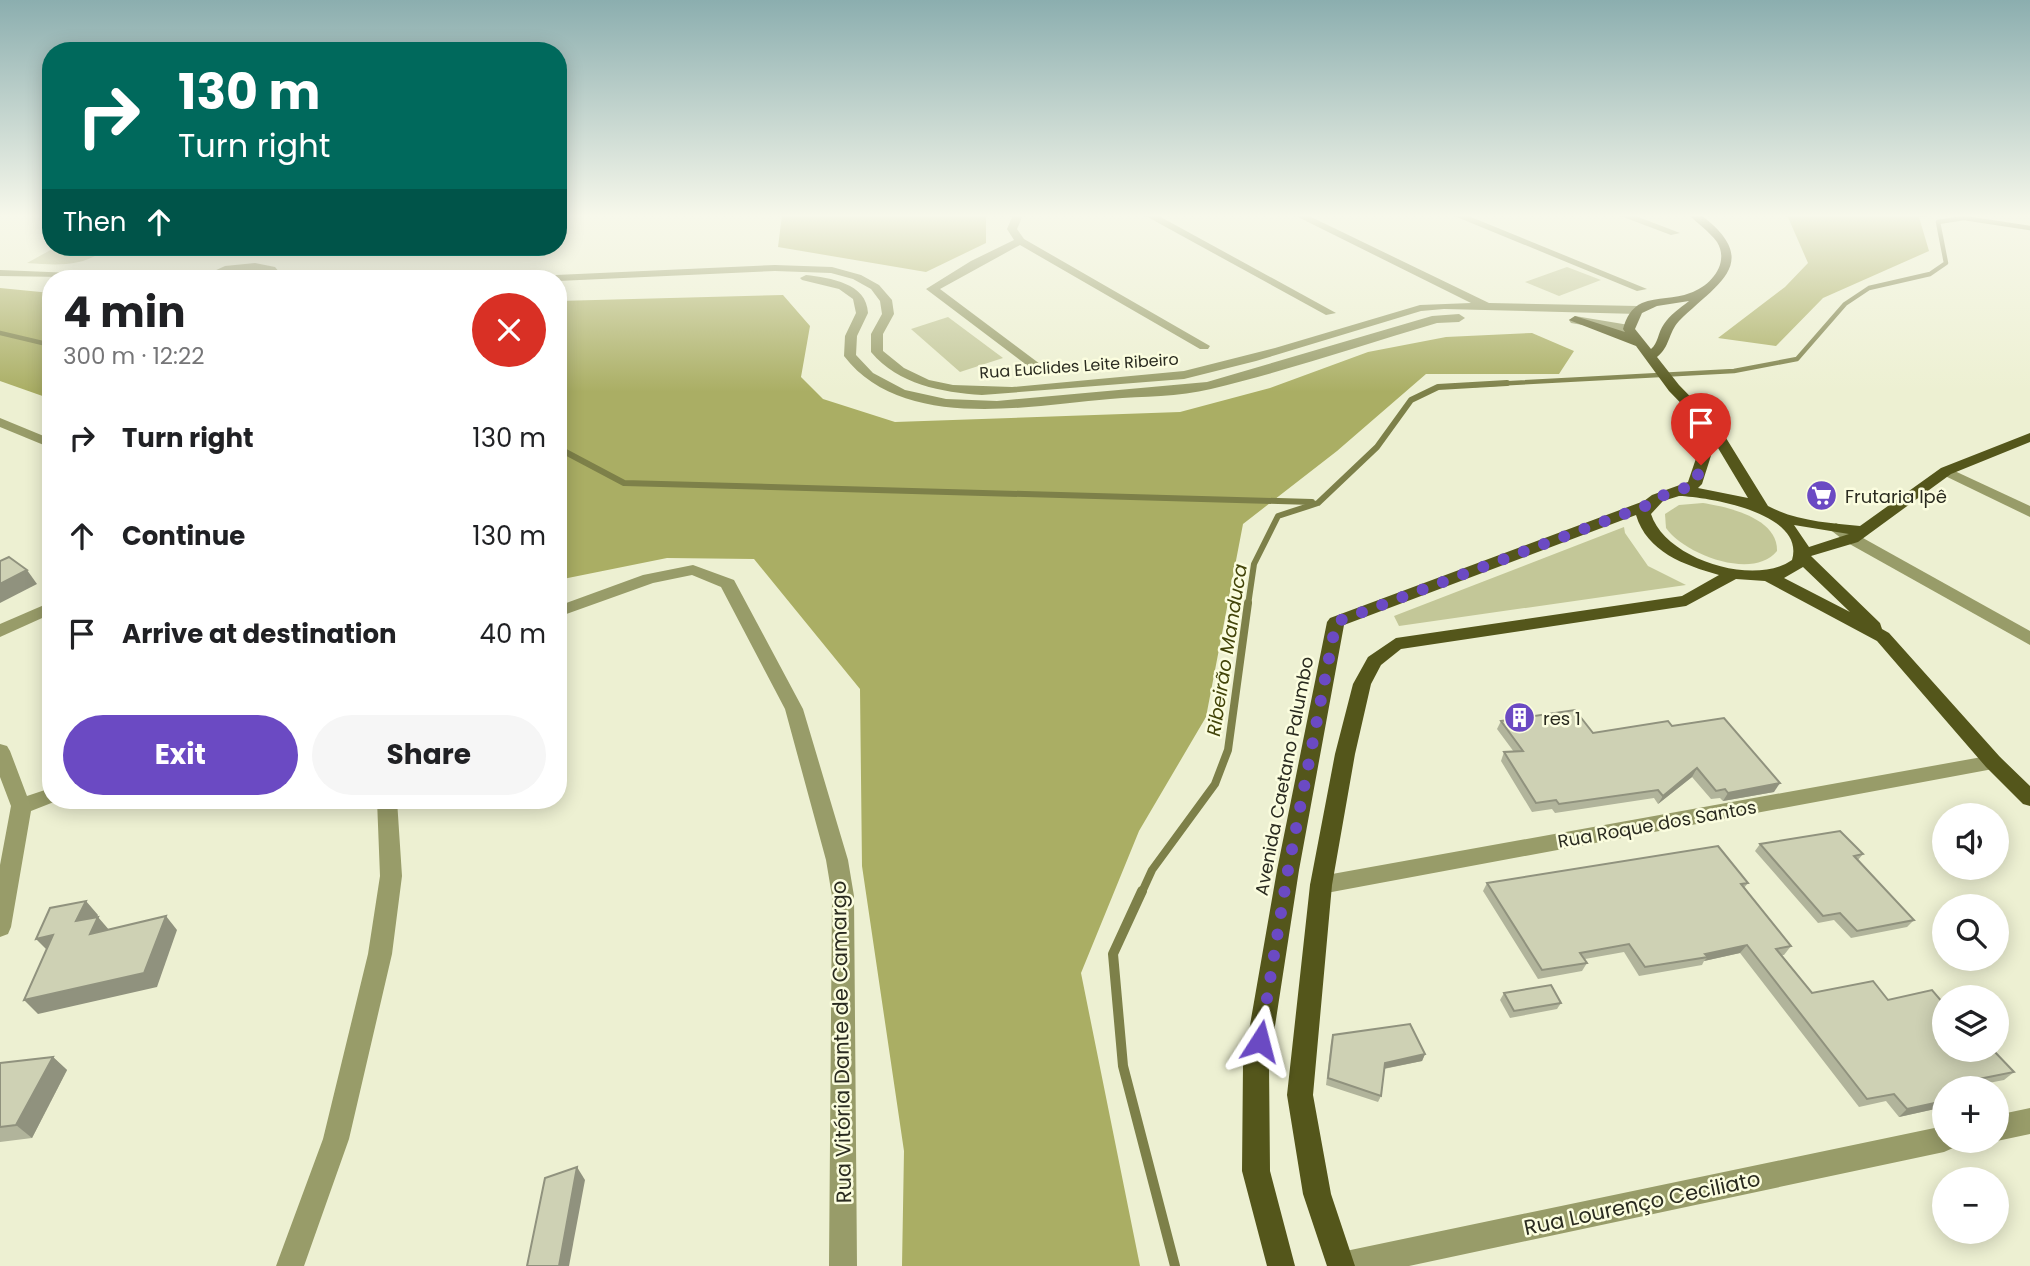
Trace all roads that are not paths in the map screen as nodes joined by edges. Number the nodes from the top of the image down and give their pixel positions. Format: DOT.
graph roads {
  1 [pos="642,274"];
  2 [pos="844,274"];
  3 [pos="957,274"];
  4 [pos="1078,274"];
  5 [pos="1258,274"];
  6 [pos="1423,274"];
  7 [pos="1604,274"];
  8 [pos="1723,274"];
  9 [pos="567,277"];
  10 [pos="567,288"];
  11 [pos="1641,289"];
  12 [pos="1696,295"];
  13 [pos="1487,307"];
  14 [pos="1637,310"];
  15 [pos="1469,312"];
  16 [pos="1330,313"];
  17 [pos="1512,313"];
  18 [pos="1575,320"];
  19 [pos="1671,320"];
  20 [pos="1629,329"];
  21 [pos="1663,332"];
  22 [pos="1637,344"];
  23 [pos="1204,346"];
  24 [pos="1653,358"];
  25 [pos="1218,366"];
  26 [pos="1042,370"];
  27 [pos="1236,378"];
  28 [pos="0,422"];
  29 [pos="1713,428"];
  30 [pos="2030,437"];
  31 [pos="42,440"];
  32 [pos="1946,471"];
  33 [pos="1679,492"];
  34 [pos="1648,505"];
  35 [pos="2030,512"];
  36 [pos="1768,513"];
  37 [pos="1836,528"];
  38 [pos="1858,535"];
  39 [pos="1802,555"];
  40 [pos="1734,574"];
  41 [pos="1768,576"];
  42 [pos="567,609"];
  43 [pos="42,611"];
  44 [pos="0,631"];
  45 [pos="1883,637"];
  46 [pos="2030,639"];
  47 [pos="0,751"];
  48 [pos="1993,762"];
  49 [pos="2030,798"];
  50 [pos="42,799"];
  51 [pos="21,806"];
  52 [pos="387,809"];
  53 [pos="1321,885"];
  54 [pos="0,927"];
  55 [pos="2030,1121"];
  56 [pos="2009,1125"];
  57 [pos="1932,1142"];
  58 [pos="290,1266"];
  59 [pos="843,1266"];
  60 [pos="1281,1266"];
  61 [pos="1341,1266"];
  1 -- 9 [label="street, Rua Euclides Leite Ribeiro"];
  2 -- 25 [label="street, Rua Euclides Leite Ribeiro"];
  3 -- 26 [label="street"];
  4 -- 23 [label="street"];
  5 -- 16 [label="street"];
  6 -- 13 [label="street"];
  7 -- 11 [label="street"];
  8 -- 12 [label="main road"];
  10 -- 27 [label="street, Rua Euclides Leite Ribeiro"];
  12 -- 14 [label="main road"];
  12 -- 19 [label="main road"];
  13 -- 15 [label="street, Rua Euclides Leite Ribeiro"];
  13 -- 17 [label="street, Rua Euclides Leite Ribeiro"];
  14 -- 17 [label="street, Rua Euclides Leite Ribeiro"];
  14 -- 19 [label="main road"];
  14 -- 20 [label="main road"];
  15 -- 17 [label="street, Rua Euclides Leite Ribeiro"];
  15 -- 25 [label="street, Rua Euclides Leite Ribeiro"];
  15 -- 27 [label="street, Rua Euclides Leite Ribeiro"];
  17 -- 18 [label="street, Rua Euclides Leite Ribeiro"];
  18 -- 20 [label="street, Rua Euclides Leite Ribeiro"];
  18 -- 22 [label="main road"];
  19 -- 21 [label="main road"];
  20 -- 21 [label="main road"];
  20 -- 22 [label="main road"];
  21 -- 24 [label="main road"];
  22 -- 24 [label="main road"];
  24 -- 29 [label="main road"];
  25 -- 27 [label="street"];
  28 -- 31 [label="street"];
  29 -- 33 [label="main road"];
  29 -- 36 [label="main road"];
  30 -- 32 [label="main road"];
  32 -- 35 [label="street"];
  32 -- 38 [label="main road"];
  33 -- 34 [label="main road"];
  33 -- 36 [label="main road"];
  34 -- 40 [label="main road"];
  34 -- 60 [label="main road, Avenida Caetano Palumbo"];
  36 -- 37 [label="main road"];
  36 -- 39 [label="main road"];
  37 -- 38 [label="street"];
  38 -- 39 [label="main road"];
  38 -- 46 [label="street"];
  39 -- 41 [label="main road"];
  39 -- 45 [label="main road"];
  40 -- 41 [label="main road"];
  40 -- 53 [label="main road"];
  41 -- 45 [label="main road"];
  42 -- 59 [label="street, Rua Vitória Dante de Camargo"];
  43 -- 44 [label="street"];
  45 -- 48 [label="main road"];
  47 -- 51 [label="street"];
  48 -- 49 [label="main road"];
  48 -- 53 [label="street, Rua Roque dos Santos"];
  50 -- 51 [label="street"];
  51 -- 54 [label="street"];
  52 -- 58 [label="street"];
  53 -- 61 [label="main road"];
  55 -- 56 [label="street"];
  57 -- 61 [label="street, Rua Lourenço Ceciliato"];
}
